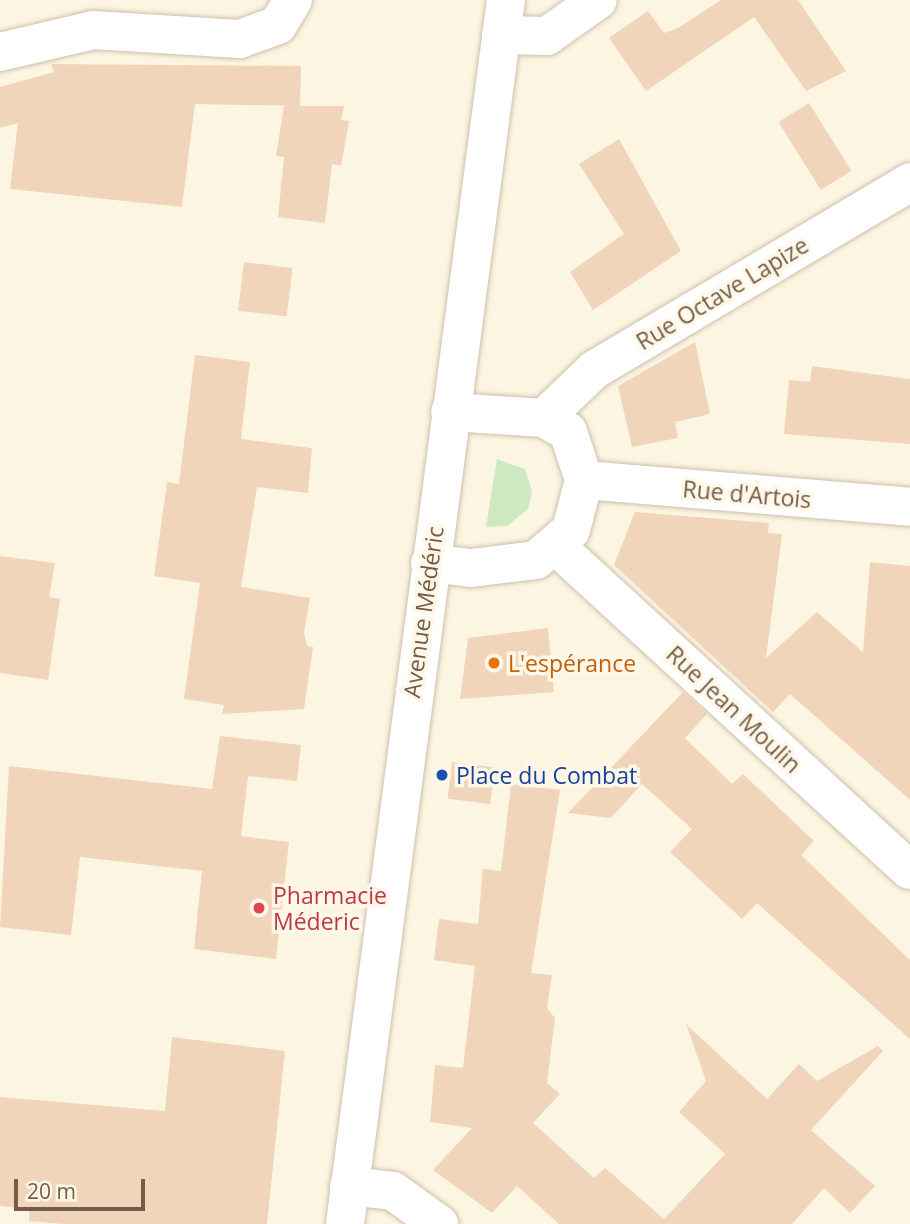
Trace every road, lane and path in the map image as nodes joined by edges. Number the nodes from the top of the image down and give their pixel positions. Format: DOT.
graph roads {
  1 [pos="293,0"];
  2 [pos="598,0"];
  3 [pos="503,18"];
  4 [pos="0,52"];
  5 [pos="910,182"];
  6 [pos="450,412"];
  7 [pos="544,418"];
  8 [pos="584,480"];
  9 [pos="910,507"];
  10 [pos="558,547"];
  11 [pos="430,563"];
  12 [pos="910,870"];
  13 [pos="349,1186"];
  14 [pos="345,1224"];
  15 [pos="439,1224"];
  1 -- 4 [label="street"];
  2 -- 3 [label="street"];
  3 -- 6 [label="street, Avenue Médéric"];
  5 -- 7 [label="street, Rue Octave Lapize"];
  6 -- 7 [label="street"];
  6 -- 11 [label="street, Avenue Médéric"];
  7 -- 8 [label="street"];
  8 -- 9 [label="street, Rue d'Artois"];
  8 -- 10 [label="street"];
  10 -- 11 [label="street"];
  10 -- 12 [label="street, Rue Jean Moulin"];
  11 -- 13 [label="street, Avenue Médéric"];
  13 -- 14 [label="street, Avenue Médéric"];
  13 -- 15 [label="street"];
}
